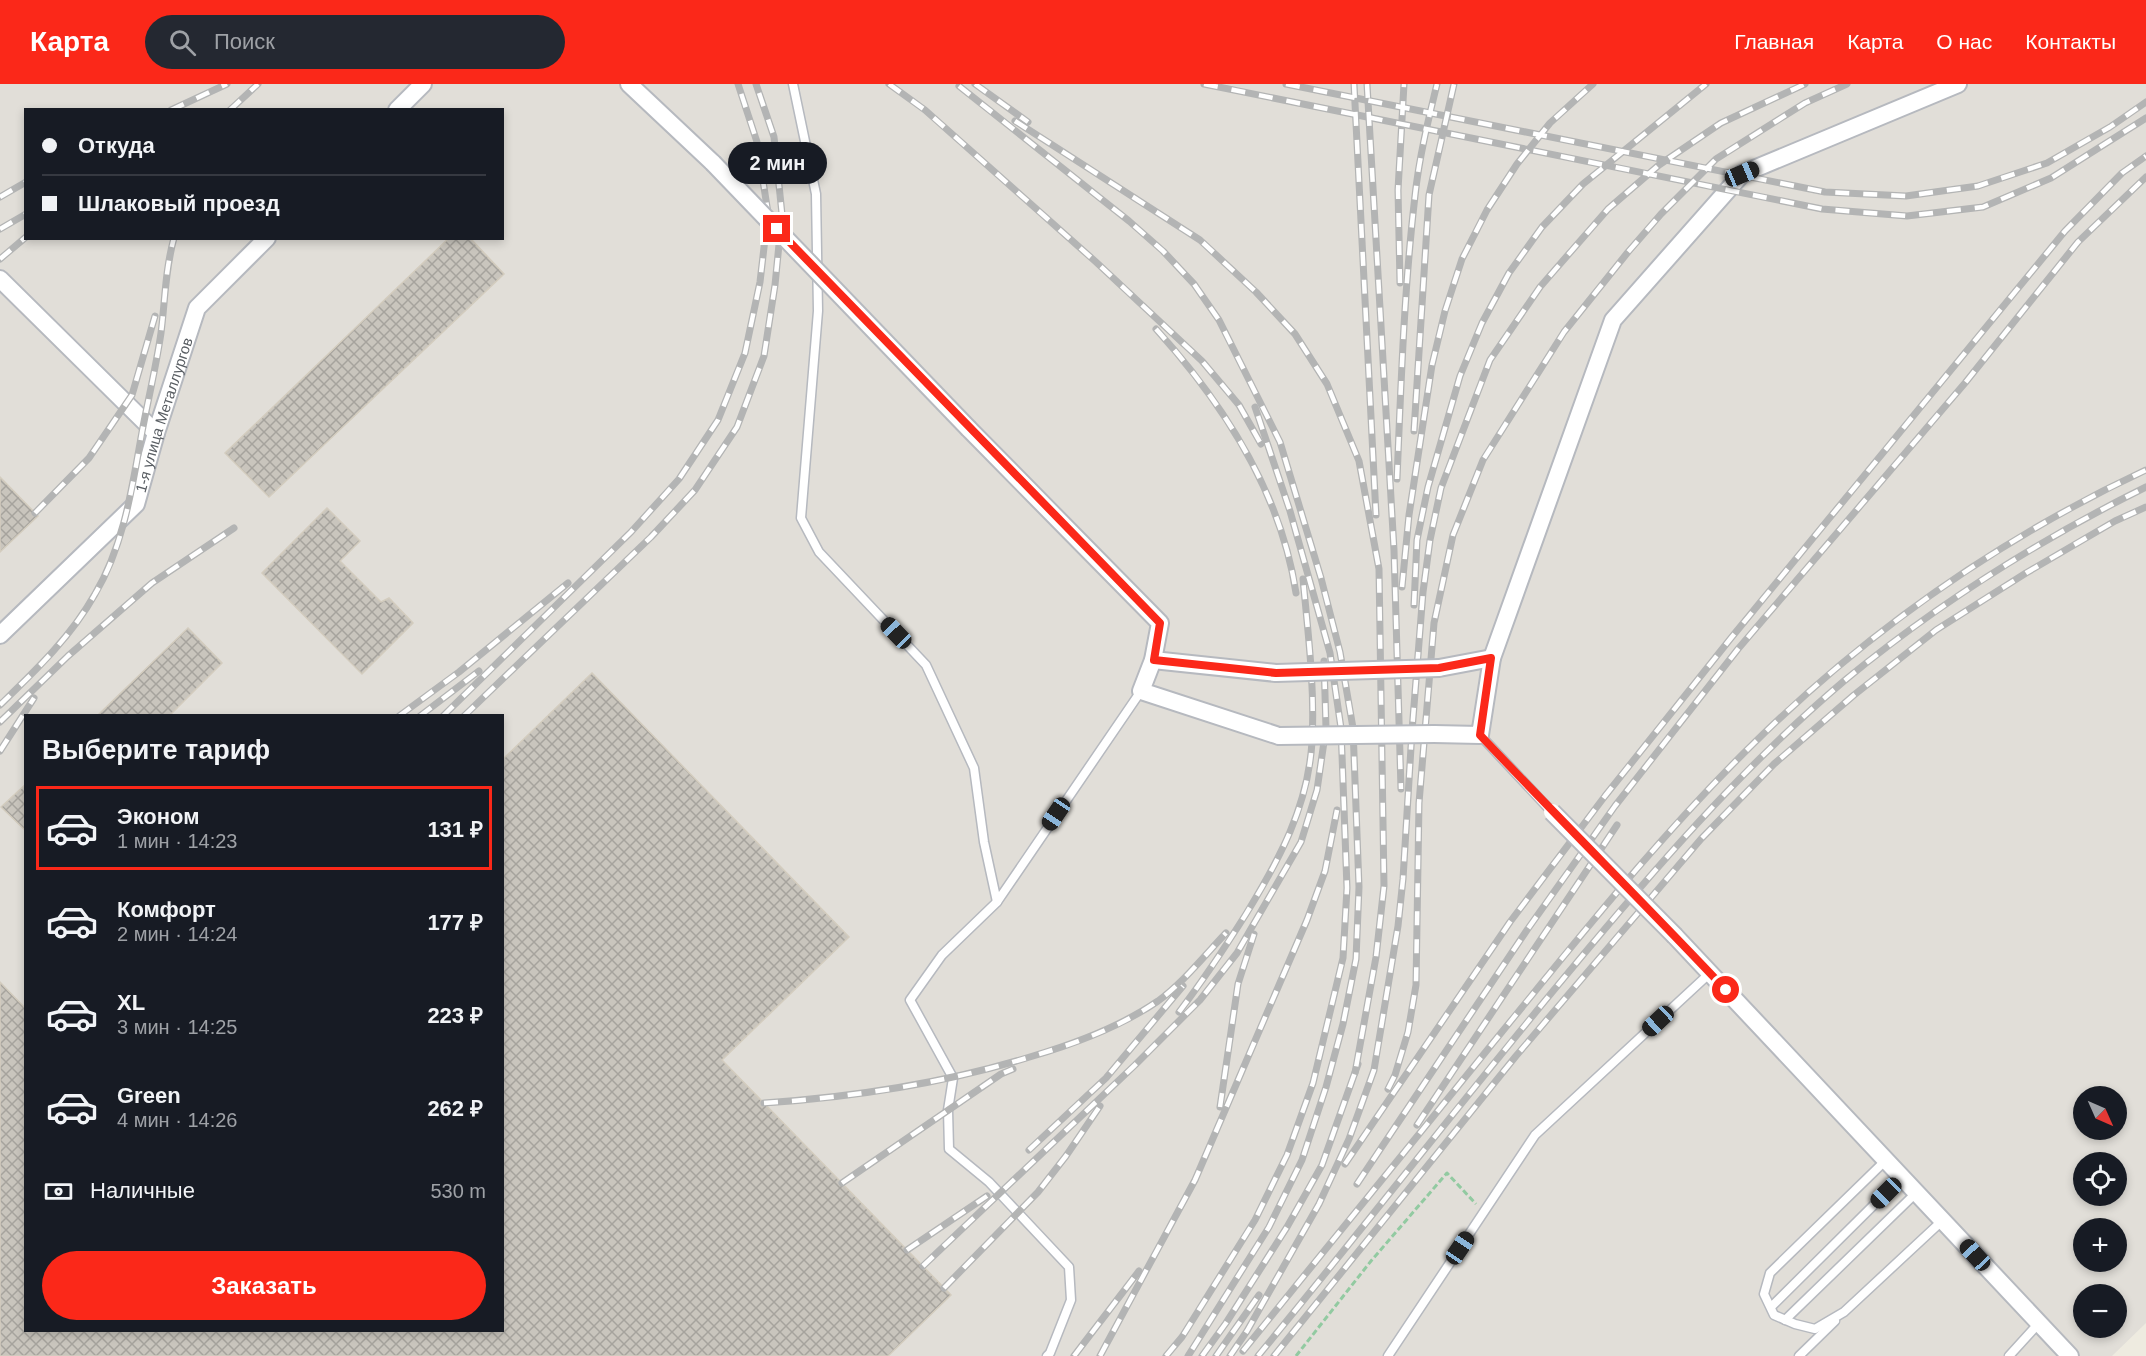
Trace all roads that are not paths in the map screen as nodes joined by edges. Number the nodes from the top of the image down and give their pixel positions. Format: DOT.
graph roads {
  1 [pos="423,84"];
  2 [pos="629,84"];
  3 [pos="793,84"];
  4 [pos="1958,84"];
  5 [pos="399,108"];
  6 [pos="265,240"];
  7 [pos="0,279"];
  8 [pos="156,433"];
  9 [pos="0,635"];
  10 [pos="1491,658"];
  11 [pos="1154,660"];
  12 [pos="1141,691"];
  13 [pos="1480,735"];
  14 [pos="1552,812"];
  15 [pos="997,902"];
  16 [pos="1710,973"];
  17 [pos="1886,1161"];
  18 [pos="1902,1177"];
  19 [pos="1917,1192"];
  20 [pos="1943,1221"];
  21 [pos="1770,1307"];
  22 [pos="1844,1312"];
  23 [pos="1785,1320"];
  24 [pos="2038,1323"];
  25 [pos="1047,1356"];
  26 [pos="1388,1356"];
  27 [pos="1798,1356"];
  28 [pos="2009,1356"];
  29 [pos="2070,1356"];
  1 -- 5 [label="street"];
  2 -- 11 [label="street, bridge"];
  3 -- 15 [label="lane"];
  4 -- 10 [label="street"];
  6 -- 8 [label="street, 1-я улица Металлургов"];
  7 -- 8 [label="street"];
  8 -- 9 [label="street, 1-я улица Металлургов"];
  10 -- 11 [label="street, bridge"];
  10 -- 13 [label="street"];
  11 -- 12 [label="street"];
  12 -- 13 [label="street, bridge"];
  12 -- 15 [label="lane"];
  13 -- 14 [label="lane"];
  14 -- 16 [label="street, bridge"];
  15 -- 25 [label="lane"];
  16 -- 17 [label="street"];
  16 -- 26 [label="lane"];
  17 -- 18 [label="street"];
  17 -- 21 [label="lane"];
  18 -- 19 [label="street"];
  18 -- 21 [label="lane"];
  19 -- 20 [label="street"];
  19 -- 23 [label="lane"];
  20 -- 22 [label="lane"];
  20 -- 24 [label="street"];
  21 -- 23 [label="lane"];
  22 -- 23 [label="lane"];
  22 -- 27 [label="lane"];
  24 -- 28 [label="lane"];
  24 -- 29 [label="street"];
}
